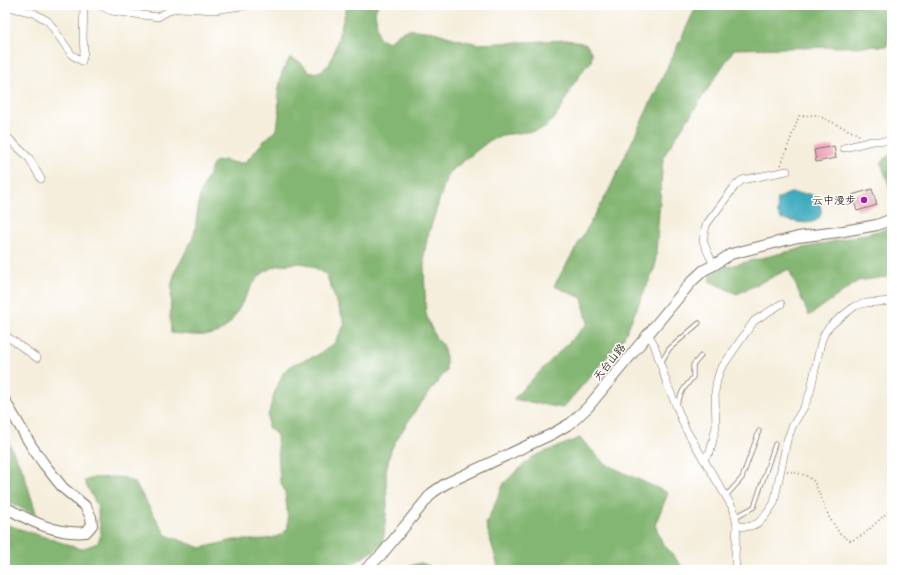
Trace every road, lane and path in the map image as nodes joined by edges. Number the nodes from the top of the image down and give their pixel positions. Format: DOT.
graph roads {
  1 [pos="84,5"];
  2 [pos="98,5"];
  3 [pos="248,5"];
  4 [pos="5,6"];
  5 [pos="5,135"];
  6 [pos="872,141"];
  7 [pos="892,141"];
  8 [pos="844,148"];
  9 [pos="787,171"];
  10 [pos="778,173"];
  11 [pos="41,179"];
  12 [pos="892,219"];
  13 [pos="714,265"];
  14 [pos="892,301"];
  15 [pos="781,304"];
  16 [pos="699,323"];
  17 [pos="648,334"];
  18 [pos="5,335"];
  19 [pos="701,356"];
  20 [pos="37,358"];
  21 [pos="660,364"];
  22 [pos="5,402"];
  23 [pos="676,405"];
  24 [pos="759,431"];
  25 [pos="775,444"];
  26 [pos="703,459"];
  27 [pos="782,470"];
  28 [pos="726,496"];
  29 [pos="5,508"];
  30 [pos="892,508"];
  31 [pos="735,516"];
  32 [pos="737,526"];
  33 [pos="365,570"];
  34 [pos="736,570"];
  1 -- 4 [label="street"];
  2 -- 3 [label="street"];
  5 -- 11 [label="street"];
  6 -- 7 [label="street"];
  6 -- 8 [label="street"];
  6 -- 10 [label="path"];
  9 -- 10 [label="street"];
  10 -- 13 [label="street"];
  12 -- 13 [label="street, 天台山路"];
  13 -- 17 [label="street, 天台山路"];
  14 -- 27 [label="street"];
  15 -- 26 [label="street"];
  16 -- 21 [label="lane"];
  17 -- 21 [label="street"];
  17 -- 33 [label="street, 天台山路"];
  18 -- 20 [label="street"];
  19 -- 23 [label="lane"];
  21 -- 23 [label="street"];
  22 -- 29 [label="street"];
  23 -- 26 [label="street"];
  24 -- 28 [label="lane"];
  25 -- 31 [label="lane"];
  26 -- 28 [label="street"];
  27 -- 30 [label="path"];
  27 -- 32 [label="street"];
  28 -- 31 [label="street"];
  31 -- 32 [label="street"];
  32 -- 34 [label="street"];
}
